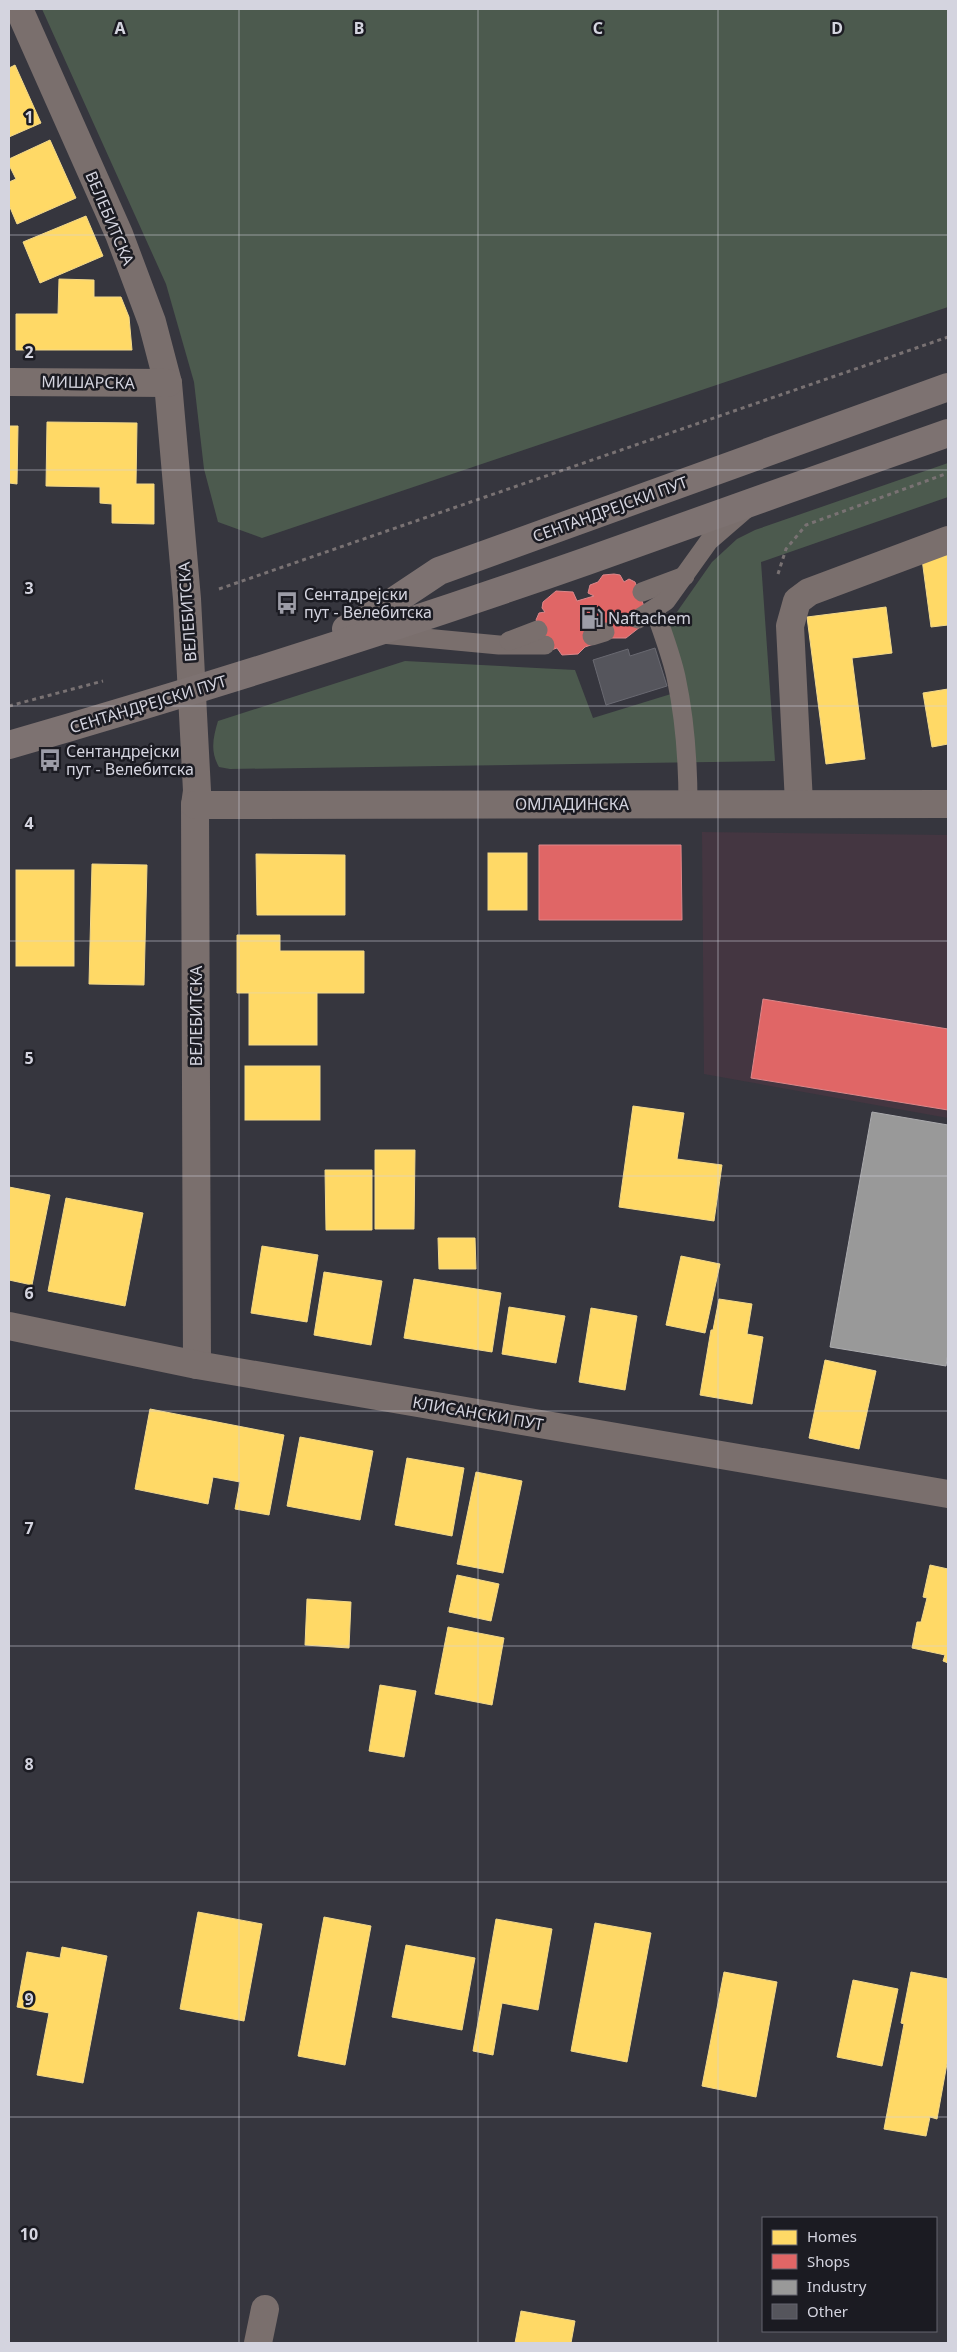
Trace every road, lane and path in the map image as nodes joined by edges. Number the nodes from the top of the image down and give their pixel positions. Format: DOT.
graph roads {
  1 [pos="19,9"];
  2 [pos="948,337"];
  3 [pos="9,382"];
  4 [pos="168,383"];
  5 [pos="948,387"];
  6 [pos="948,433"];
  7 [pos="948,473"];
  8 [pos="757,499"];
  9 [pos="948,540"];
  10 [pos="685,576"];
  11 [pos="778,577"];
  12 [pos="642,592"];
  13 [pos="187,599"];
  14 [pos="655,610"];
  15 [pos="638,619"];
  16 [pos="374,633"];
  17 [pos="542,638"];
  18 [pos="287,662"];
  19 [pos="112,679"];
  20 [pos="192,692"];
  21 [pos="9,706"];
  22 [pos="9,745"];
  23 [pos="798,803"];
  24 [pos="688,804"];
  25 [pos="948,804"];
  26 [pos="195,805"];
  27 [pos="9,1326"];
  28 [pos="197,1365"];
  29 [pos="948,1494"];
  30 [pos="265,2309"];
  31 [pos="258,2343"];
  1 -- 4 [label="street, ВЕЛЕБИТСКА"];
  2 -- 13 [label="path"];
  3 -- 4 [label="street, МИШАРСКА"];
  4 -- 13 [label="street, ВЕЛЕБИТСКА"];
  5 -- 18 [label="main road, СЕНТАНДРЕЈСКИ ПУТ"];
  6 -- 8 [label="main road, СЕНТАНДРЕЈСКИ ПУТ"];
  7 -- 11 [label="path"];
  8 -- 10 [label="lane"];
  8 -- 16 [label="main road, СЕНТАНДРЕЈСКИ ПУТ"];
  9 -- 23 [label="street"];
  10 -- 12 [label="lane"];
  10 -- 14 [label="lane"];
  13 -- 20 [label="street, ВЕЛЕБИТСКА"];
  14 -- 15 [label="lane"];
  14 -- 24 [label="lane"];
  16 -- 17 [label="lane"];
  16 -- 18 [label="main road, СЕНТАНДРЕЈСКИ ПУТ"];
  18 -- 20 [label="main road, СЕНТАНДРЕЈСКИ ПУТ"];
  19 -- 21 [label="path"];
  20 -- 22 [label="main road, СЕНТАНДРЕЈСКИ ПУТ"];
  20 -- 26 [label="street, ВЕЛЕБИТСКА"];
  23 -- 24 [label="street, ОМЛАДИНСКА"];
  23 -- 25 [label="street, ОМЛАДИНСКА"];
  24 -- 26 [label="street, ОМЛАДИНСКА"];
  26 -- 28 [label="street, ВЕЛЕБИТСКА"];
  27 -- 28 [label="street, КЛИСАНСКИ ПУТ"];
  28 -- 29 [label="street, КЛИСАНСКИ ПУТ"];
  30 -- 31 [label="street"];
}
